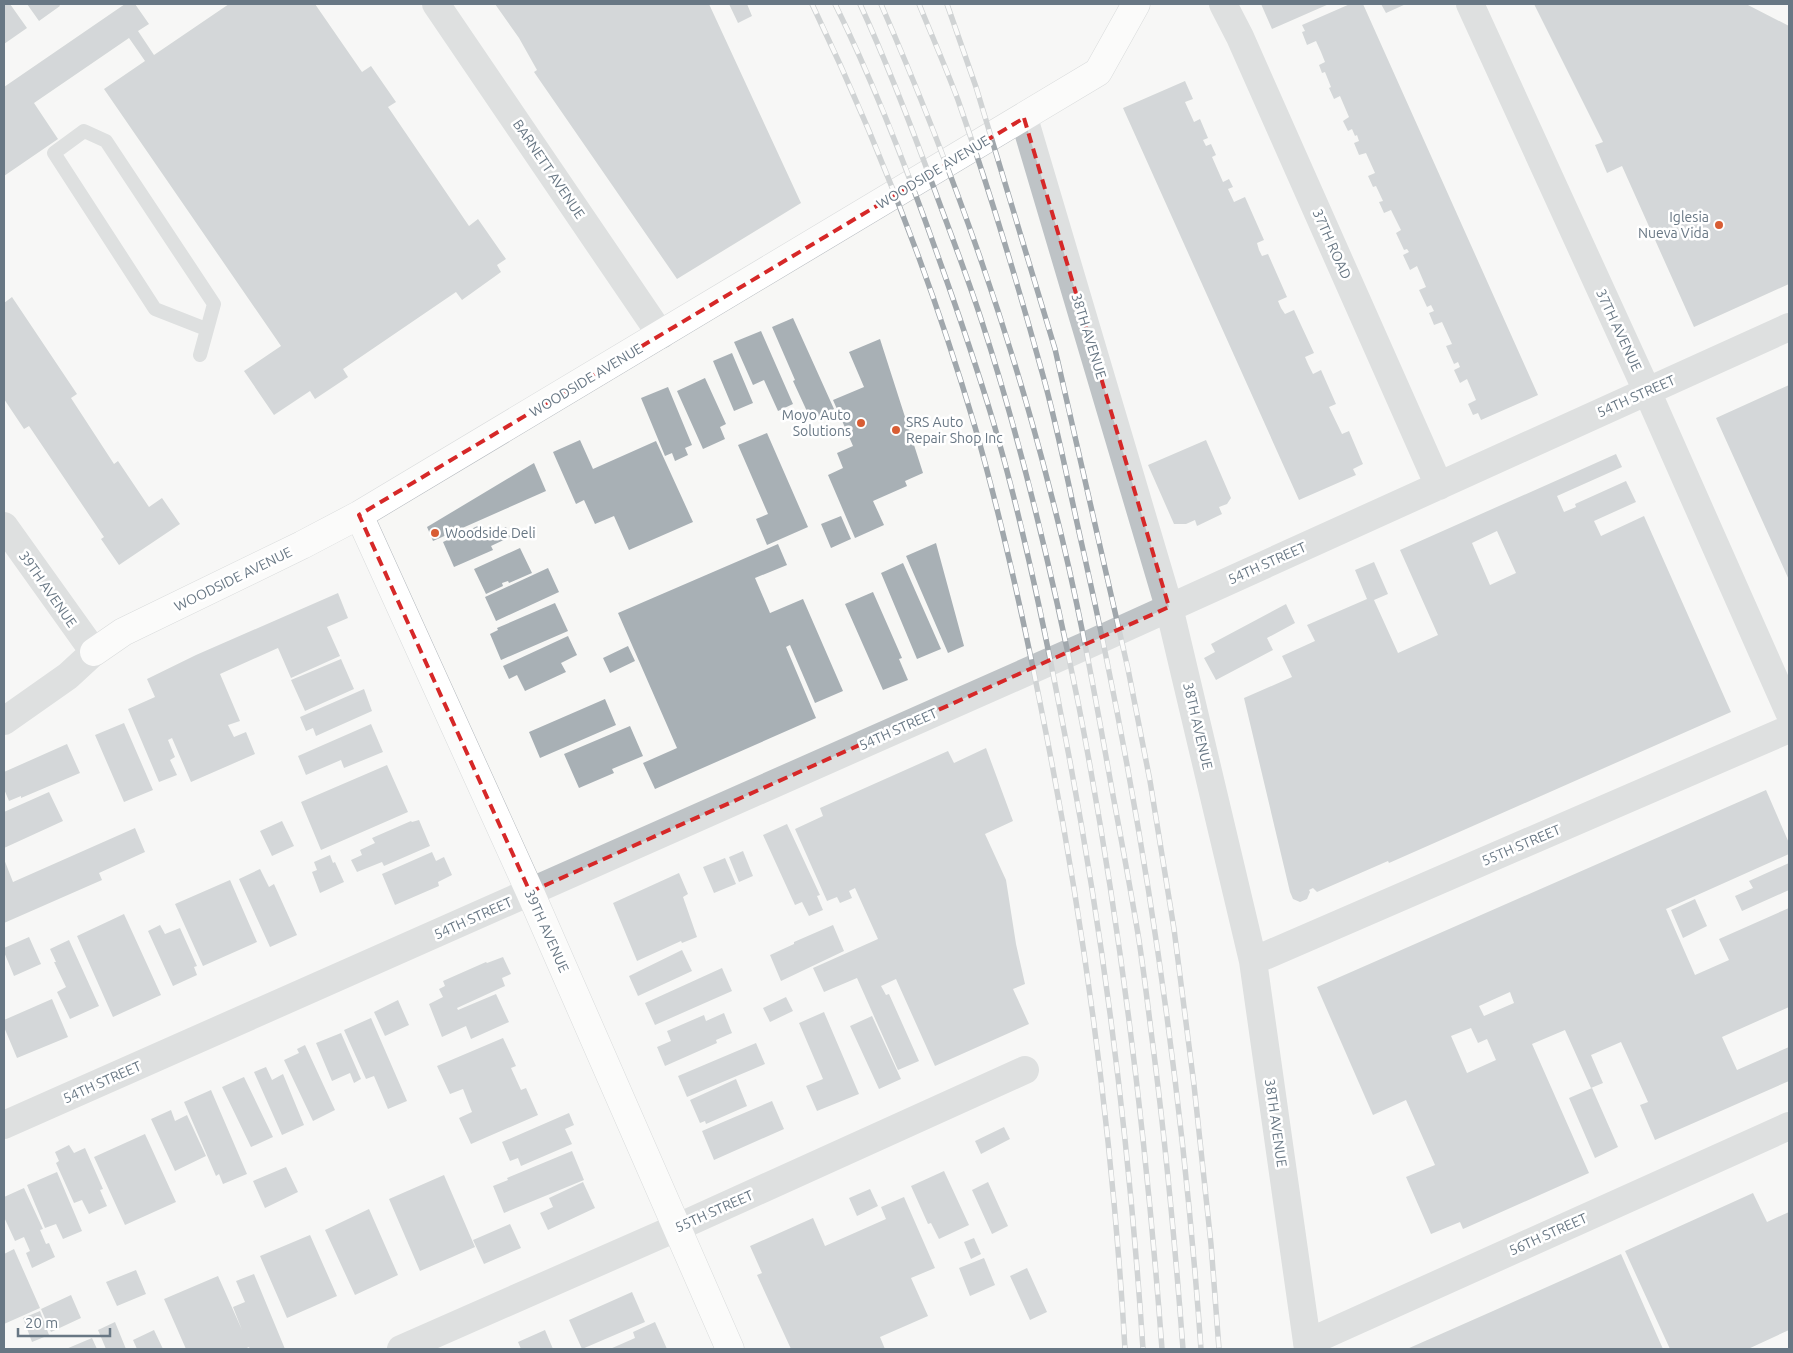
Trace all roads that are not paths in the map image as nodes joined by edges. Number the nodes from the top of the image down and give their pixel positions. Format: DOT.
graph roads {
  1 [pos="436,4"];
  2 [pos="1136,4"];
  3 [pos="1223,4"];
  4 [pos="1470,4"];
  5 [pos="1024,118"];
  6 [pos="1789,328"];
  7 [pos="206,329"];
  8 [pos="661,335"];
  9 [pos="200,355"];
  10 [pos="1647,391"];
  11 [pos="1439,486"];
  12 [pos="359,515"];
  13 [pos="4,526"];
  14 [pos="1169,607"];
  15 [pos="94,652"];
  16 [pos="1789,712"];
  17 [pos="4,721"];
  18 [pos="1789,729"];
  19 [pos="530,892"];
  20 [pos="1253,961"];
  21 [pos="1025,1070"];
  22 [pos="4,1126"];
  23 [pos="1789,1126"];
  24 [pos="676,1228"];
  25 [pos="1308,1346"];
  26 [pos="401,1349"];
  27 [pos="730,1349"];
  1 -- 8 [label="street, BARNETT AVENUE"];
  2 -- 5 [label="street, WOODSIDE AVENUE"];
  3 -- 11 [label="street, 37TH ROAD"];
  4 -- 10 [label="street, 37TH AVENUE"];
  5 -- 8 [label="street, WOODSIDE AVENUE"];
  5 -- 14 [label="street, 38TH AVENUE"];
  6 -- 10 [label="street, 54TH STREET"];
  7 -- 7 [label="lane"];
  7 -- 9 [label="lane"];
  8 -- 12 [label="street, WOODSIDE AVENUE"];
  10 -- 11 [label="street, 54TH STREET"];
  10 -- 16 [label="street, 37TH AVENUE"];
  11 -- 14 [label="street, 54TH STREET"];
  12 -- 15 [label="street, WOODSIDE AVENUE"];
  12 -- 19 [label="street, 39TH AVENUE"];
  13 -- 15 [label="street, 39TH AVENUE"];
  14 -- 19 [label="street, 54TH STREET"];
  14 -- 20 [label="street, 38TH AVENUE"];
  15 -- 17 [label="street, WOODSIDE AVENUE"];
  18 -- 20 [label="street, 55TH STREET"];
  19 -- 22 [label="street, 54TH STREET"];
  19 -- 24 [label="street, 39TH AVENUE"];
  20 -- 25 [label="street, 38TH AVENUE"];
  21 -- 24 [label="street, 55TH STREET"];
  23 -- 25 [label="street, 56TH STREET"];
  24 -- 26 [label="street, 55TH STREET"];
  24 -- 27 [label="street, 39TH AVENUE"];
}
